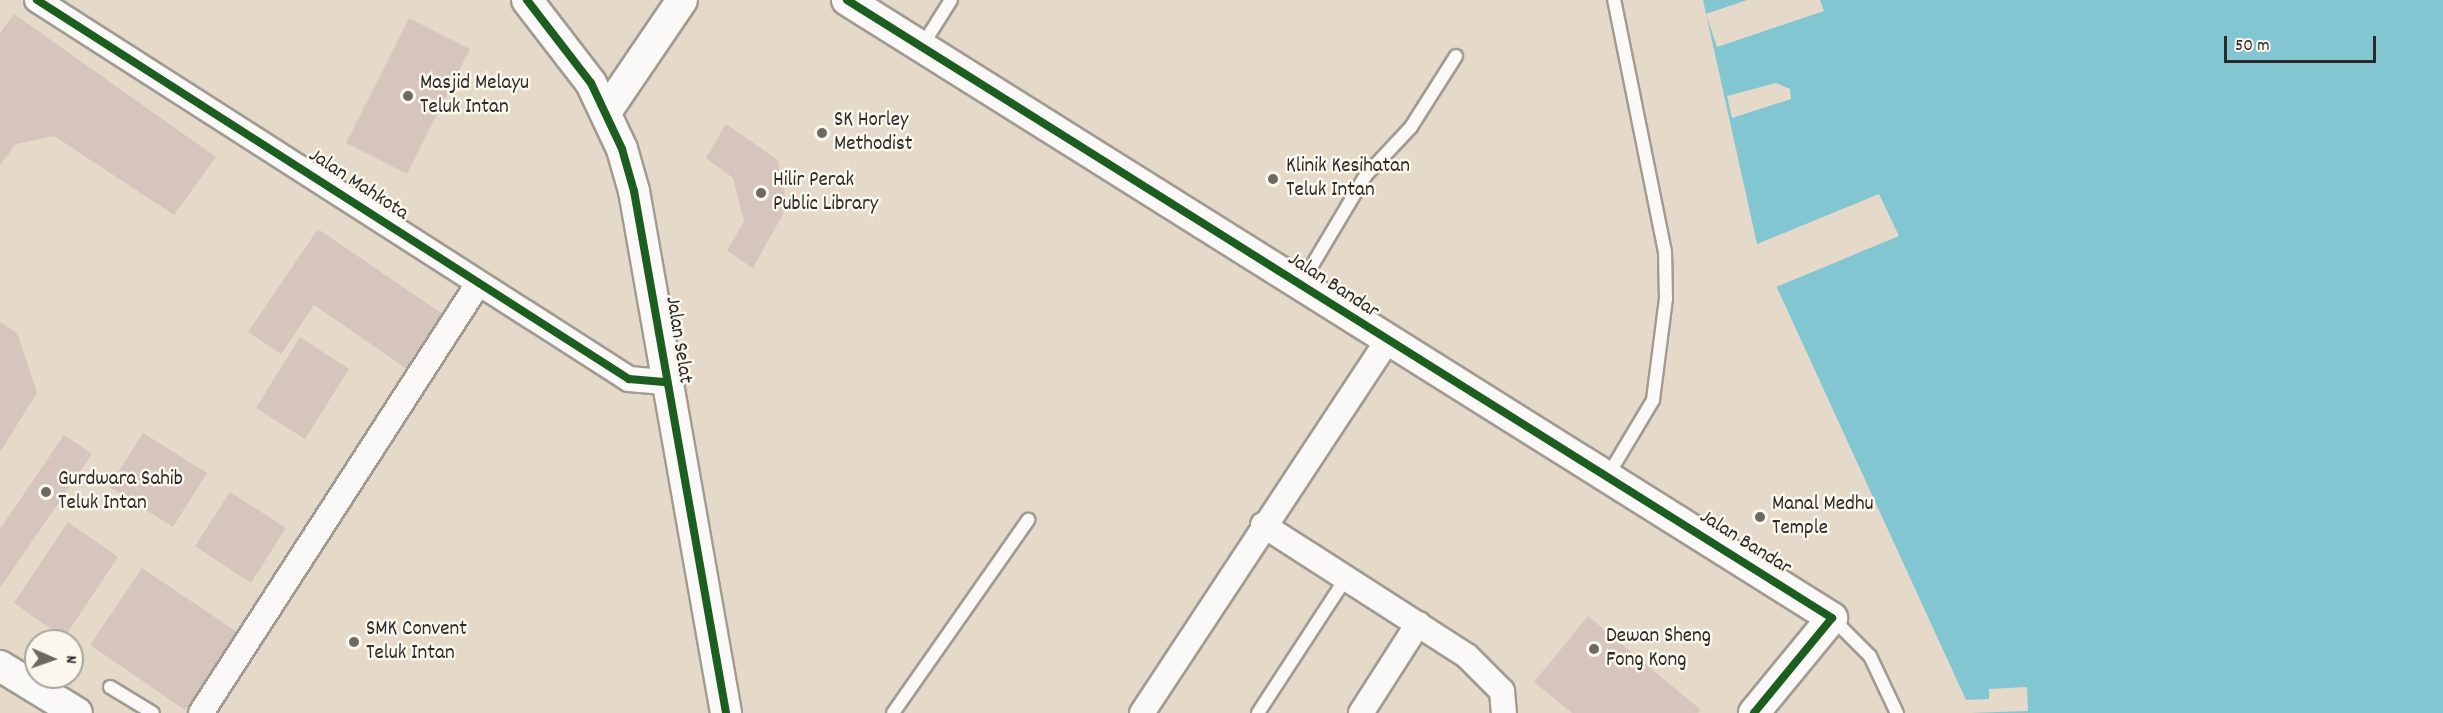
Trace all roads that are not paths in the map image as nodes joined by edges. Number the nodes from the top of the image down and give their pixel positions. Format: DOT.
graph roads {
  1 [pos="37,0"];
  2 [pos="527,0"];
  3 [pos="682,0"];
  4 [pos="847,0"];
  5 [pos="951,0"];
  6 [pos="1614,0"];
  7 [pos="922,46"];
  8 [pos="1456,56"];
  9 [pos="606,112"];
  10 [pos="478,284"];
  11 [pos="1300,285"];
  12 [pos="1386,343"];
  13 [pos="666,382"];
  14 [pos="1607,478"];
  15 [pos="1028,520"];
  16 [pos="1263,525"];
  17 [pos="1346,579"];
  18 [pos="1832,618"];
  19 [pos="1418,624"];
  20 [pos="0,666"];
  21 [pos="110,687"];
  22 [pos="77,713"];
  23 [pos="153,713"];
  24 [pos="201,713"];
  25 [pos="726,713"];
  26 [pos="892,713"];
  27 [pos="1142,713"];
  28 [pos="1258,713"];
  29 [pos="1361,713"];
  30 [pos="1504,713"];
  31 [pos="1754,713"];
  32 [pos="1897,713"];
  1 -- 10 [label="street, Jalan Mahkota"];
  2 -- 9 [label="street, Jalan Selat"];
  3 -- 9 [label="street"];
  4 -- 7 [label="street, Jalan Bandar"];
  5 -- 7 [label="lane"];
  6 -- 14 [label="lane"];
  7 -- 11 [label="street, Jalan Bandar"];
  8 -- 11 [label="lane"];
  9 -- 13 [label="street, Jalan Selat"];
  10 -- 13 [label="street, Jalan Mahkota"];
  10 -- 24 [label="street"];
  11 -- 12 [label="street, Jalan Bandar"];
  12 -- 14 [label="street, Jalan Bandar"];
  12 -- 16 [label="street"];
  13 -- 25 [label="street, Jalan Selat"];
  14 -- 18 [label="street, Jalan Bandar"];
  15 -- 26 [label="lane"];
  16 -- 17 [label="street"];
  16 -- 27 [label="street"];
  17 -- 19 [label="street"];
  17 -- 28 [label="lane"];
  18 -- 31 [label="street"];
  18 -- 32 [label="lane"];
  19 -- 29 [label="street"];
  19 -- 30 [label="street"];
  20 -- 22 [label="street"];
  21 -- 23 [label="lane"];
}
